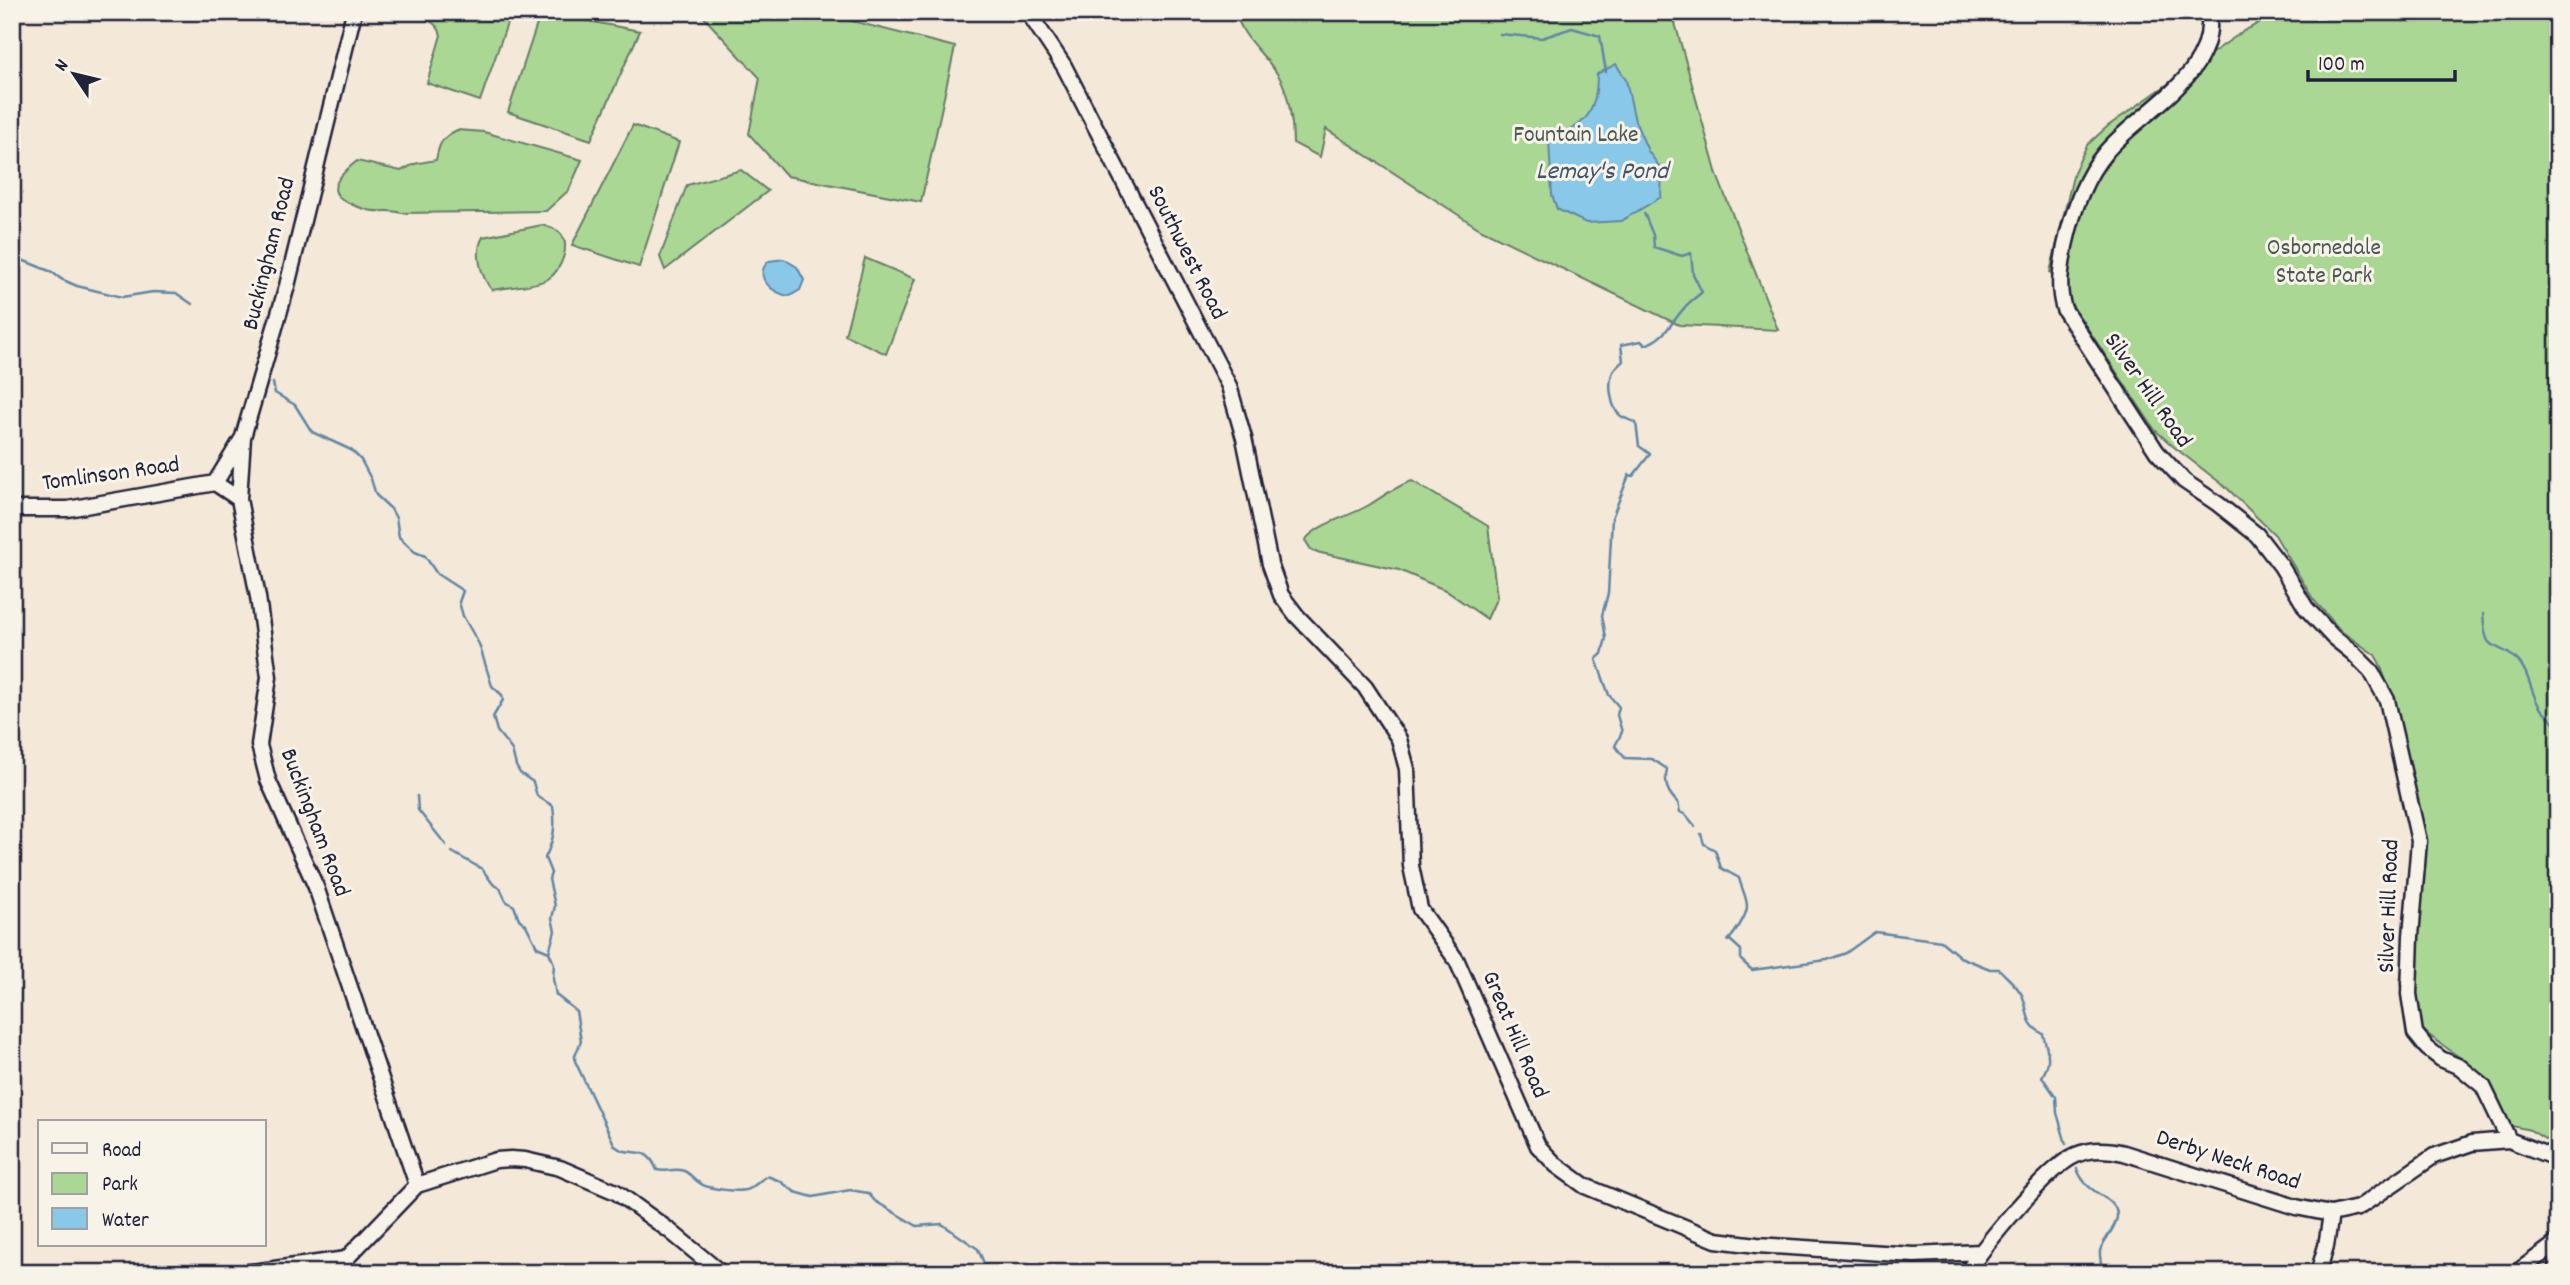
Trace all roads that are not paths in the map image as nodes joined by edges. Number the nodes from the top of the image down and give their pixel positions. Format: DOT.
graph roads {
  1 [pos="354,12"];
  2 [pos="1028,12"];
  3 [pos="2208,12"];
  4 [pos="243,438"];
  5 [pos="215,483"];
  6 [pos="239,499"];
  7 [pos="12,509"];
  8 [pos="1263,531"];
  9 [pos="2509,1140"];
  10 [pos="2558,1159"];
  11 [pos="417,1185"];
  12 [pos="2331,1214"];
  13 [pos="2557,1243"];
  14 [pos="1981,1252"];
  15 [pos="244,1273"];
  16 [pos="721,1273"];
  17 [pos="1967,1273"];
  18 [pos="2318,1273"];
  19 [pos="2516,1273"];
  20 [pos="2557,1273"];
  1 -- 4 [label="street, Buckingham Road"];
  2 -- 8 [label="street, Southwest Road"];
  3 -- 9 [label="street, Silver Hill Road"];
  4 -- 5 [label="street, Tomlinson Road"];
  4 -- 6 [label="street, Buckingham Road"];
  5 -- 6 [label="street, Tomlinson Road"];
  5 -- 7 [label="street, Tomlinson Road"];
  6 -- 11 [label="street, Buckingham Road"];
  8 -- 14 [label="street, Great Hill Road"];
  9 -- 10 [label="street"];
  9 -- 12 [label="street, Derby Neck Road"];
  11 -- 15 [label="street"];
  11 -- 16 [label="street"];
  12 -- 14 [label="street, Derby Neck Road"];
  12 -- 18 [label="street"];
  13 -- 19 [label="street"];
  13 -- 20 [label="street"];
  14 -- 17 [label="street, Derby Neck Road"];
}
